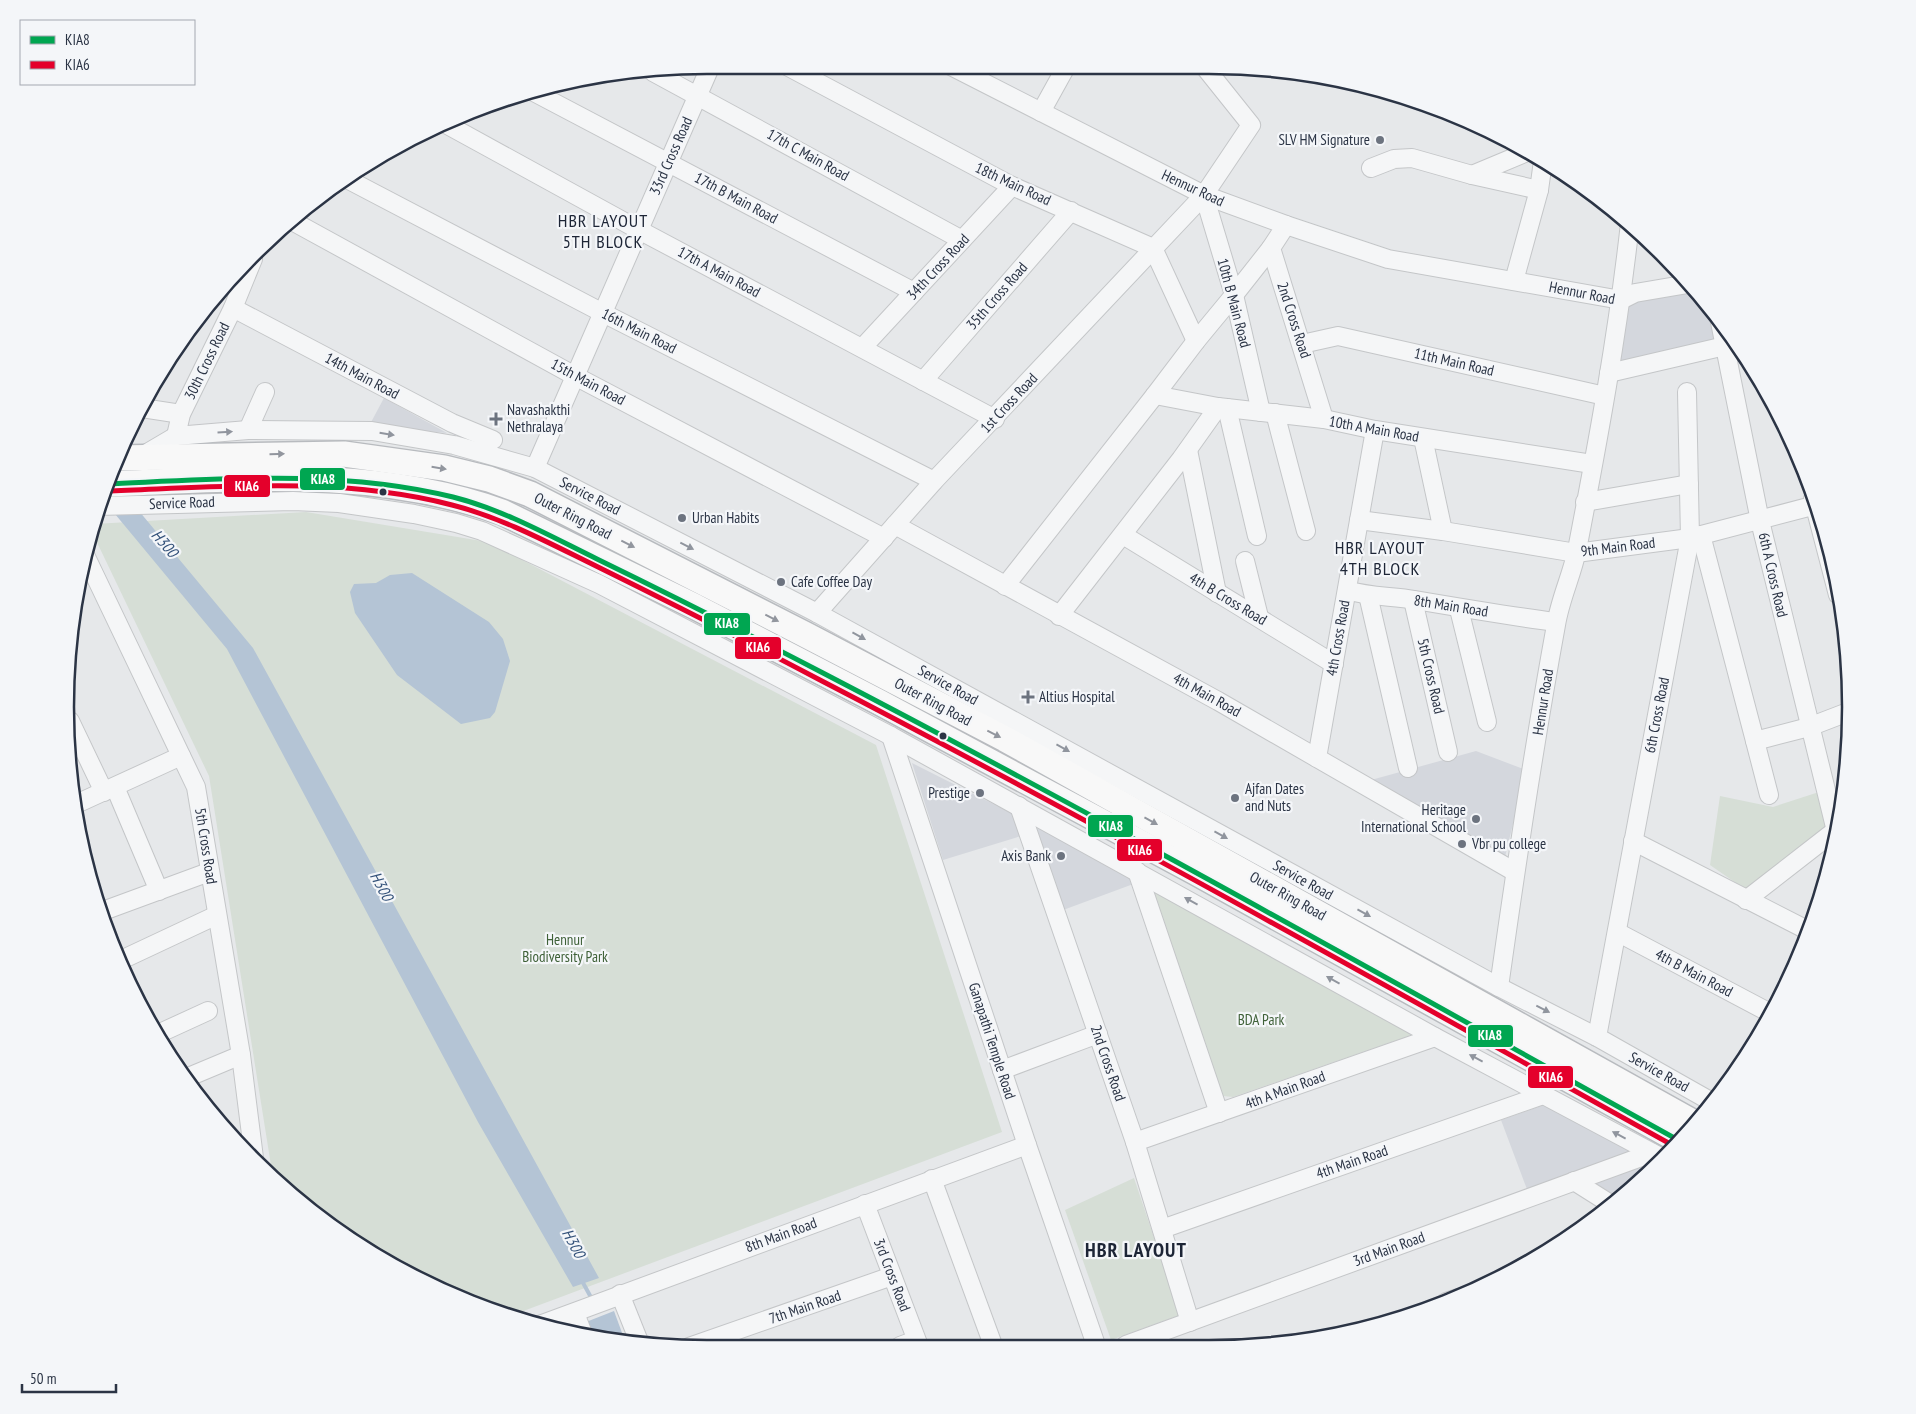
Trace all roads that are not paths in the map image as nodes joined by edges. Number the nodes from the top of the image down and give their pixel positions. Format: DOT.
graph roads {
  1 [pos="707,74"];
  2 [pos="807,74"];
  3 [pos="973,74"];
  4 [pos="1062,74"];
  5 [pos="1210,74"];
  6 [pos="660,76"];
  7 [pos="698,95"];
  8 [pos="541,96"];
  9 [pos="1041,112"];
  10 [pos="452,128"];
  11 [pos="1519,155"];
  12 [pos="668,163"];
  13 [pos="1371,168"];
  14 [pos="1542,169"];
  15 [pos="1472,175"];
  16 [pos="352,182"];
  17 [pos="1012,186"];
  18 [pos="1539,190"];
  19 [pos="1204,195"];
  20 [pos="1071,210"];
  21 [pos="298,224"];
  22 [pos="1286,225"];
  23 [pos="639,230"];
  24 [pos="1629,233"];
  25 [pos="962,240"];
  26 [pos="1153,248"];
  27 [pos="1271,248"];
  28 [pos="248,270"];
  29 [pos="1514,281"];
  30 [pos="1681,285"];
  31 [pos="914,292"];
  32 [pos="1234,296"];
  33 [pos="1621,300"];
  34 [pos="233,308"];
  35 [pos="602,313"];
  36 [pos="1723,338"];
  37 [pos="1196,340"];
  38 [pos="1302,344"];
  39 [pos="1725,346"];
  40 [pos="863,348"];
  41 [pos="1609,373"];
  42 [pos="575,376"];
  43 [pos="923,381"];
  44 [pos="265,392"];
  45 [pos="1687,392"];
  46 [pos="1155,395"];
  47 [pos="1605,396"];
  48 [pos="1222,407"];
  49 [pos="149,409"];
  50 [pos="1268,412"];
  51 [pos="181,414"];
  52 [pos="995,418"];
  53 [pos="1324,419"];
  54 [pos="452,423"];
  55 [pos="248,430"];
  56 [pos="1375,430"];
  57 [pos="176,436"];
  58 [pos="1423,438"];
  59 [pos="493,440"];
  60 [pos="454,445"];
  61 [pos="1188,450"];
  62 [pos="141,456"];
  63 [pos="125,457"];
  64 [pos="1592,464"];
  65 [pos="535,468"];
  66 [pos="934,481"];
  67 [pos="115,484"];
  68 [pos="1690,484"];
  69 [pos="1585,502"];
  70 [pos="106,506"];
  71 [pos="1810,506"];
  72 [pos="1359,520"];
  73 [pos="1760,520"];
  74 [pos="1306,531"];
  75 [pos="1444,531"];
  76 [pos="889,532"];
  77 [pos="1123,535"];
  78 [pos="1257,536"];
  79 [pos="1696,537"];
  80 [pos="1576,553"];
  81 [pos="1245,561"];
  82 [pos="90,565"];
  83 [pos="1005,586"];
  84 [pos="1347,590"];
  85 [pos="1217,593"];
  86 [pos="1368,595"];
  87 [pos="1413,600"];
  88 [pos="1459,609"];
  89 [pos="816,613"];
  90 [pos="1059,616"];
  91 [pos="1259,617"];
  92 [pos="1556,622"];
  93 [pos="1334,664"];
  94 [pos="1842,714"];
  95 [pos="1487,722"];
  96 [pos="1809,727"];
  97 [pos="75,729"];
  98 [pos="890,736"];
  99 [pos="1755,741"];
  100 [pos="1448,752"];
  101 [pos="181,756"];
  102 [pos="1317,758"];
  103 [pos="1408,768"];
  104 [pos="109,789"];
  105 [pos="1769,795"];
  106 [pos="81,802"];
  107 [pos="1019,806"];
  108 [pos="1832,817"];
  109 [pos="1829,835"];
  110 [pos="1633,841"];
  111 [pos="1137,871"];
  112 [pos="209,872"];
  113 [pos="1515,872"];
  114 [pos="159,891"];
  115 [pos="1746,900"];
  116 [pos="107,910"];
  117 [pos="218,915"];
  118 [pos="1802,928"];
  119 [pos="1617,932"];
  120 [pos="126,958"];
  121 [pos="1499,987"];
  122 [pos="1765,1010"];
  123 [pos="208,1011"];
  124 [pos="163,1031"];
  125 [pos="1098,1034"];
  126 [pos="1435,1037"];
  127 [pos="1597,1037"];
  128 [pos="241,1055"];
  129 [pos="1002,1070"];
  130 [pos="192,1075"];
  131 [pos="1543,1095"];
  132 [pos="1706,1099"];
  133 [pos="1219,1113"];
  134 [pos="1689,1120"];
  135 [pos="1673,1137"];
  136 [pos="1135,1142"];
  137 [pos="1027,1145"];
  138 [pos="253,1148"];
  139 [pos="1655,1156"];
  140 [pos="1657,1156"];
  141 [pos="932,1180"];
  142 [pos="1574,1181"];
  143 [pos="1605,1200"];
  144 [pos="865,1204"];
  145 [pos="1162,1229"];
  146 [pos="892,1276"];
  147 [pos="620,1294"];
  148 [pos="575,1312"];
  149 [pos="551,1321"];
  150 [pos="1190,1322"];
  151 [pos="581,1327"];
  152 [pos="637,1336"];
  153 [pos="712,1340"];
  154 [pos="911,1340"];
  155 [pos="991,1340"];
  156 [pos="1094,1340"];
  157 [pos="1140,1340"];
  1 -- 7 [label="street, 33rd Cross Road"];
  2 -- 17 [label="street, 18th Main Road"];
  3 -- 9 [label="street, Hennur Road"];
  4 -- 9 [label="street"];
  5 -- 19 [label="street, 1st Cross Road"];
  6 -- 7 [label="street, 17th C Main Road"];
  7 -- 12 [label="street, 33rd Cross Road"];
  7 -- 25 [label="street, 17th C Main Road"];
  8 -- 12 [label="street, 17th B Main Road"];
  9 -- 19 [label="street, Hennur Road"];
  10 -- 23 [label="street, 17th A Main Road"];
  11 -- 15 [label="street"];
  12 -- 23 [label="street, 33rd Cross Road"];
  12 -- 31 [label="street, 17th B Main Road"];
  13 -- 15 [label="street"];
  14 -- 18 [label="street"];
  15 -- 18 [label="street"];
  16 -- 35 [label="street, 16th Main Road"];
  17 -- 20 [label="street, 18th Main Road"];
  17 -- 25 [label="street, 34th Cross Road"];
  18 -- 29 [label="street"];
  19 -- 22 [label="street, Hennur Road"];
  19 -- 26 [label="street, 1st Cross Road"];
  19 -- 32 [label="street, 10th B Main Road"];
  20 -- 26 [label="street, 18th Main Road"];
  20 -- 43 [label="street, 35th Cross Road"];
  21 -- 42 [label="street, 15th Main Road"];
  22 -- 27 [label="street"];
  22 -- 29 [label="street, Hennur Road"];
  23 -- 35 [label="street, 33rd Cross Road"];
  23 -- 40 [label="street, 17th A Main Road"];
  24 -- 33 [label="street"];
  25 -- 31 [label="street, 34th Cross Road"];
  26 -- 37 [label="street"];
  26 -- 52 [label="street, 1st Cross Road"];
  27 -- 32 [label="street"];
  27 -- 38 [label="street, 2nd Cross Road"];
  28 -- 34 [label="street, 30th Cross Road"];
  29 -- 33 [label="street, Hennur Road"];
  30 -- 33 [label="street"];
  31 -- 40 [label="street, 34th Cross Road"];
  32 -- 37 [label="street"];
  32 -- 50 [label="street, 10th B Main Road"];
  33 -- 41 [label="street, Hennur Road"];
  34 -- 51 [label="street, 30th Cross Road"];
  34 -- 54 [label="street, 14th Main Road"];
  35 -- 42 [label="street, 33rd Cross Road"];
  35 -- 66 [label="street, 16th Main Road"];
  36 -- 39 [label="street, 6th A Cross Road"];
  37 -- 46 [label="street"];
  38 -- 47 [label="street, 11th Main Road"];
  38 -- 53 [label="street, 2nd Cross Road"];
  39 -- 41 [label="street"];
  39 -- 73 [label="street, 6th A Cross Road"];
  40 -- 43 [label="street, 17th A Main Road"];
  41 -- 47 [label="street, Hennur Road"];
  42 -- 65 [label="street, 33rd Cross Road"];
  42 -- 76 [label="street, 15th Main Road"];
  43 -- 52 [label="street, 17th A Main Road"];
  44 -- 55 [label="street"];
  45 -- 68 [label="street, 6th Cross Road"];
  46 -- 48 [label="street, 10th A Main Road"];
  46 -- 83 [label="street"];
  47 -- 64 [label="street, Hennur Road"];
  48 -- 50 [label="street, 10th A Main Road"];
  48 -- 61 [label="street"];
  48 -- 78 [label="street"];
  49 -- 51 [label="street"];
  50 -- 53 [label="street, 10th A Main Road"];
  50 -- 74 [label="street, 10th B Main Road"];
  51 -- 57 [label="street, 30th Cross Road"];
  52 -- 66 [label="street, 1st Cross Road"];
  53 -- 56 [label="street, 10th A Main Road"];
  54 -- 59 [label="street, 14th Main Road"];
  54 -- 60 [label="street"];
  57 -- 55 [label="street, Service Road, one-way"];
  55 -- 60 [label="street, Service Road, one-way"];
  56 -- 58 [label="street, 10th A Main Road"];
  56 -- 72 [label="street, 4th Cross Road"];
  57 -- 62 [label="street, Service Road"];
  58 -- 64 [label="street, 10th A Main Road"];
  58 -- 75 [label="street"];
  60 -- 65 [label="street, Service Road"];
  61 -- 77 [label="street"];
  61 -- 85 [label="street"];
  62 -- 63 [label="highway, Outer Ring Road"];
  62 -- 134 [label="highway, Outer Ring Road, one-way"];
  64 -- 69 [label="street, Hennur Road"];
  65 -- 89 [label="street, Service Road, one-way"];
  66 -- 76 [label="street, 1st Cross Road"];
  67 -- 135 [label="highway, Outer Ring Road"];
  68 -- 69 [label="street"];
  68 -- 79 [label="street, 6th Cross Road"];
  69 -- 80 [label="street, Hennur Road"];
  70 -- 98 [label="street, Service Road"];
  71 -- 73 [label="street, 9th Main Road"];
  72 -- 75 [label="street, 9th Main Road"];
  72 -- 84 [label="street, 4th Cross Road"];
  73 -- 79 [label="street, 9th Main Road"];
  73 -- 96 [label="street, 6th A Cross Road"];
  75 -- 80 [label="street, 9th Main Road"];
  76 -- 83 [label="street, 4th Main Road"];
  76 -- 89 [label="street, 1st Cross Road"];
  77 -- 85 [label="street, 4th B Cross Road"];
  77 -- 90 [label="street"];
  79 -- 80 [label="street, 9th Main Road"];
  79 -- 99 [label="street"];
  79 -- 110 [label="street, 6th Cross Road"];
  80 -- 92 [label="street, Hennur Road"];
  81 -- 91 [label="street"];
  82 -- 101 [label="street, 5th Cross Road"];
  83 -- 90 [label="street, 4th Main Road"];
  84 -- 86 [label="street, 8th Main Road"];
  84 -- 93 [label="street, 4th Cross Road"];
  85 -- 91 [label="street, 4th B Cross Road"];
  86 -- 87 [label="street, 8th Main Road"];
  86 -- 103 [label="street"];
  87 -- 88 [label="street, 8th Main Road"];
  87 -- 100 [label="street, 5th Cross Road"];
  88 -- 92 [label="street, 8th Main Road"];
  88 -- 95 [label="street"];
  89 -- 121 [label="street, Service Road, one-way"];
  90 -- 102 [label="street, 4th Main Road"];
  91 -- 93 [label="street, 4th B Cross Road"];
  92 -- 113 [label="street, Hennur Road"];
  93 -- 102 [label="street, 4th Cross Road"];
  94 -- 96 [label="street"];
  96 -- 99 [label="street"];
  96 -- 108 [label="street, 6th A Cross Road"];
  97 -- 104 [label="street"];
  98 -- 107 [label="street, Service Road"];
  98 -- 129 [label="street, Ganapathi Temple Road"];
  99 -- 105 [label="street"];
  101 -- 104 [label="street"];
  101 -- 112 [label="street, 5th Cross Road"];
  102 -- 113 [label="street, 4th Main Road"];
  104 -- 106 [label="street"];
  104 -- 114 [label="street"];
  107 -- 111 [label="street, Service Road"];
  107 -- 125 [label="street, 2nd Cross Road"];
  109 -- 115 [label="street"];
  110 -- 115 [label="street"];
  110 -- 119 [label="street, 6th Cross Road"];
  126 -- 111 [label="street, Service Road, one-way"];
  111 -- 133 [label="street"];
  112 -- 114 [label="street"];
  112 -- 117 [label="street, 5th Cross Road"];
  113 -- 121 [label="street, Hennur Road"];
  114 -- 116 [label="street"];
  115 -- 118 [label="street"];
  117 -- 120 [label="street"];
  117 -- 128 [label="street, 5th Cross Road"];
  119 -- 122 [label="street, 4th B Main Road"];
  119 -- 127 [label="street, 6th Cross Road"];
  121 -- 127 [label="street, Service Road, one-way"];
  123 -- 124 [label="street"];
  125 -- 129 [label="street"];
  125 -- 136 [label="street, 2nd Cross Road"];
  131 -- 126 [label="street, Service Road, one-way"];
  126 -- 133 [label="street, 4th A Main Road"];
  127 -- 132 [label="street, Service Road"];
  128 -- 130 [label="street"];
  128 -- 138 [label="street, 5th Cross Road"];
  129 -- 137 [label="street, Ganapathi Temple Road"];
  140 -- 131 [label="street, Service Road, one-way"];
  131 -- 145 [label="street, 4th Main Road"];
  133 -- 136 [label="street, 4th A Main Road"];
  136 -- 145 [label="street, 2nd Cross Road"];
  137 -- 141 [label="street, 8th Main Road"];
  137 -- 156 [label="street, Ganapathi Temple Road"];
  139 -- 142 [label="street, 3rd Main Road"];
  141 -- 144 [label="street, 8th Main Road"];
  141 -- 155 [label="street"];
  142 -- 143 [label="street"];
  142 -- 150 [label="street, 3rd Main Road"];
  144 -- 146 [label="street, 3rd Cross Road"];
  144 -- 147 [label="street, 8th Main Road"];
  145 -- 150 [label="street, 2nd Cross Road"];
  146 -- 153 [label="street, 7th Main Road"];
  146 -- 154 [label="street, 3rd Cross Road"];
  147 -- 148 [label="street, 8th Main Road"];
  147 -- 152 [label="street"];
  148 -- 149 [label="street, 8th Main Road"];
  148 -- 151 [label="street"];
  150 -- 157 [label="street, 3rd Main Road"];
}
